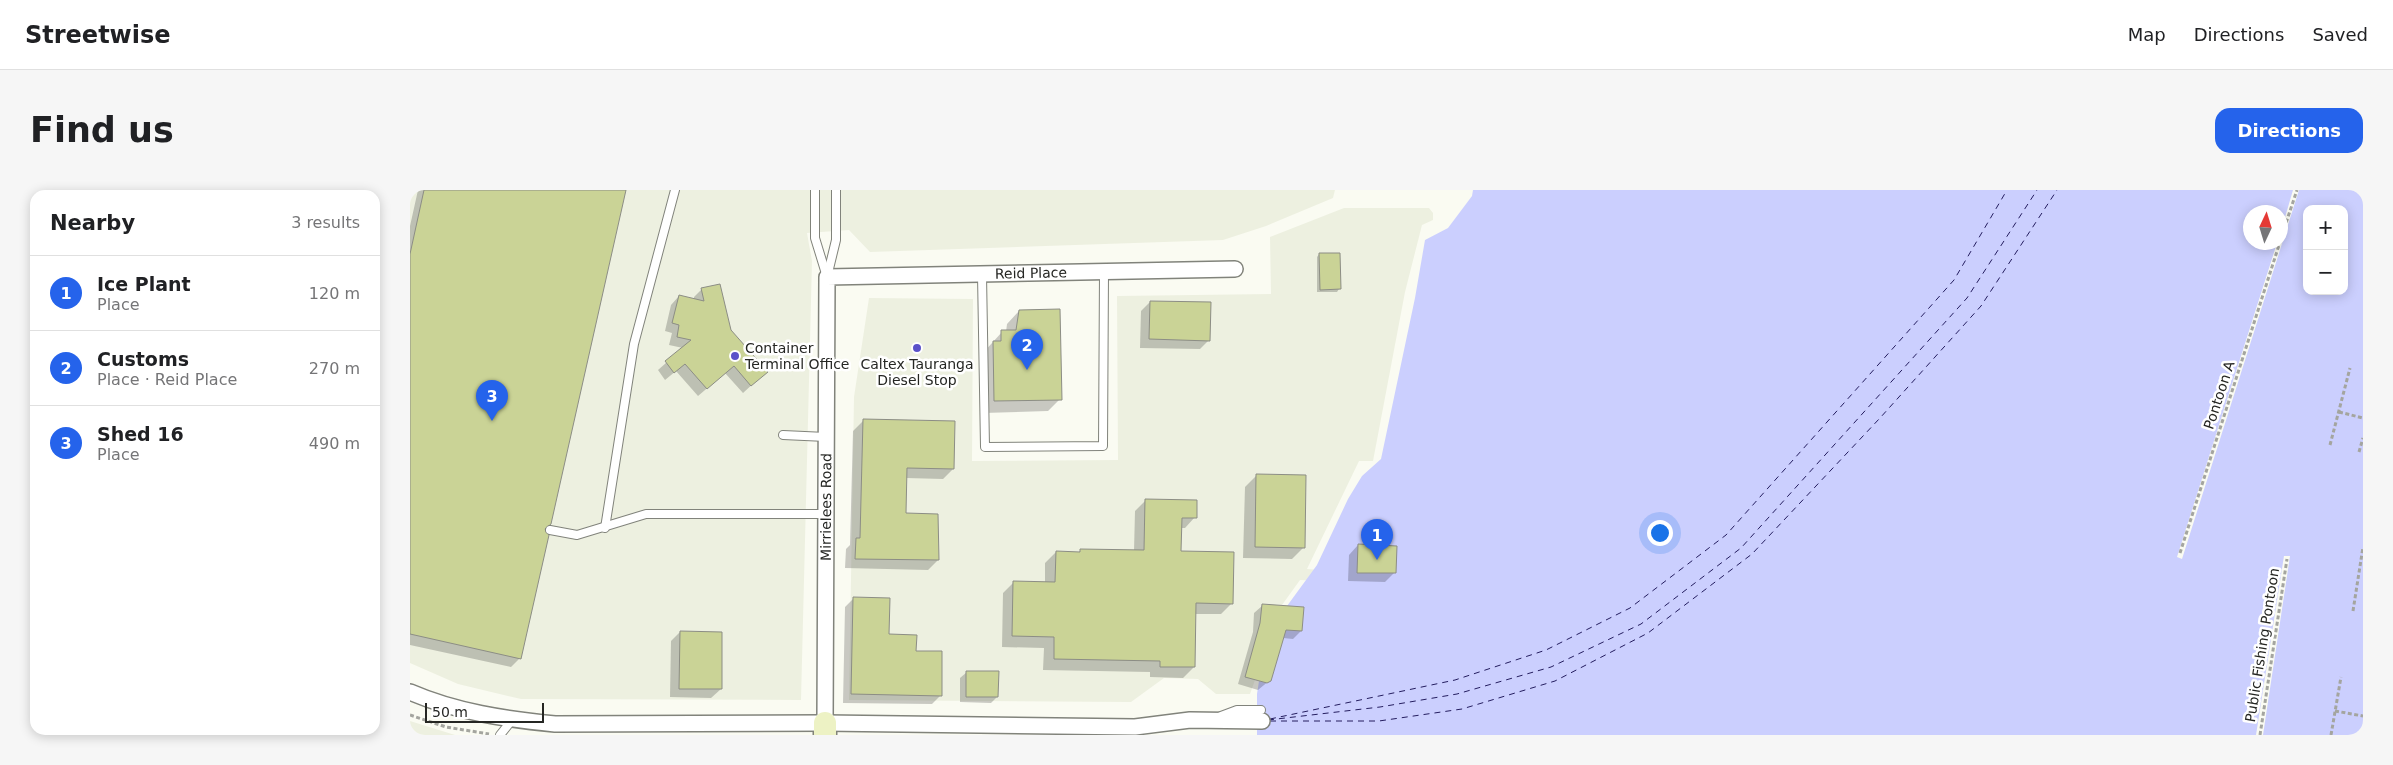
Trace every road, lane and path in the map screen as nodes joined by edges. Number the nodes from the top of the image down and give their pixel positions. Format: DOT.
graph roads {
  1 [pos="674,190"];
  2 [pos="815,190"];
  3 [pos="836,190"];
  4 [pos="2297,190"];
  5 [pos="2288,218"];
  6 [pos="2277,250"];
  7 [pos="1235,269"];
  8 [pos="1104,272"];
  9 [pos="982,275"];
  10 [pos="827,278"];
  11 [pos="2350,368"];
  12 [pos="2339,412"];
  13 [pos="2363,418"];
  14 [pos="783,435"];
  15 [pos="826,437"];
  16 [pos="2363,438"];
  17 [pos="2330,446"];
  18 [pos="2359,452"];
  19 [pos="826,514"];
  20 [pos="605,528"];
  21 [pos="550,530"];
  22 [pos="2363,548"];
  23 [pos="2180,553"];
  24 [pos="2287,558"];
  25 [pos="2361,577"];
  26 [pos="2353,611"];
  27 [pos="2341,677"];
  28 [pos="410,692"];
  29 [pos="2335,711"];
  30 [pos="410,715"];
  31 [pos="1261,716"];
  32 [pos="2363,716"];
  33 [pos="512,720"];
  34 [pos="826,729"];
  35 [pos="1135,731"];
  36 [pos="493,735"];
  37 [pos="500,735"];
  38 [pos="2260,735"];
  39 [pos="2331,735"];
  1 -- 20 [label="lane"];
  2 -- 10 [label="lane"];
  3 -- 10 [label="lane"];
  4 -- 5 [label="path, Pontoon A"];
  6 -- 23 [label="path, Pontoon A"];
  7 -- 8 [label="street, Reid Place"];
  8 -- 9 [label="street, Reid Place"];
  8 -- 9 [label="lane"];
  9 -- 10 [label="street, Reid Place"];
  10 -- 15 [label="street, Mirrielees Road"];
  11 -- 12 [label="path"];
  12 -- 13 [label="path"];
  12 -- 17 [label="path"];
  14 -- 15 [label="lane"];
  15 -- 19 [label="street, Mirrielees Road"];
  16 -- 18 [label="path"];
  19 -- 20 [label="lane"];
  19 -- 34 [label="street, Mirrielees Road"];
  20 -- 21 [label="lane"];
  22 -- 25 [label="path"];
  24 -- 38 [label="path, Public Fishing Pontoon"];
  25 -- 26 [label="path"];
  27 -- 29 [label="path"];
  28 -- 33 [label="street"];
  29 -- 32 [label="path"];
  29 -- 39 [label="path"];
  30 -- 36 [label="path"];
  31 -- 35 [label="street"];
  33 -- 34 [label="street"];
  33 -- 37 [label="lane"];
  34 -- 35 [label="street"];
}
